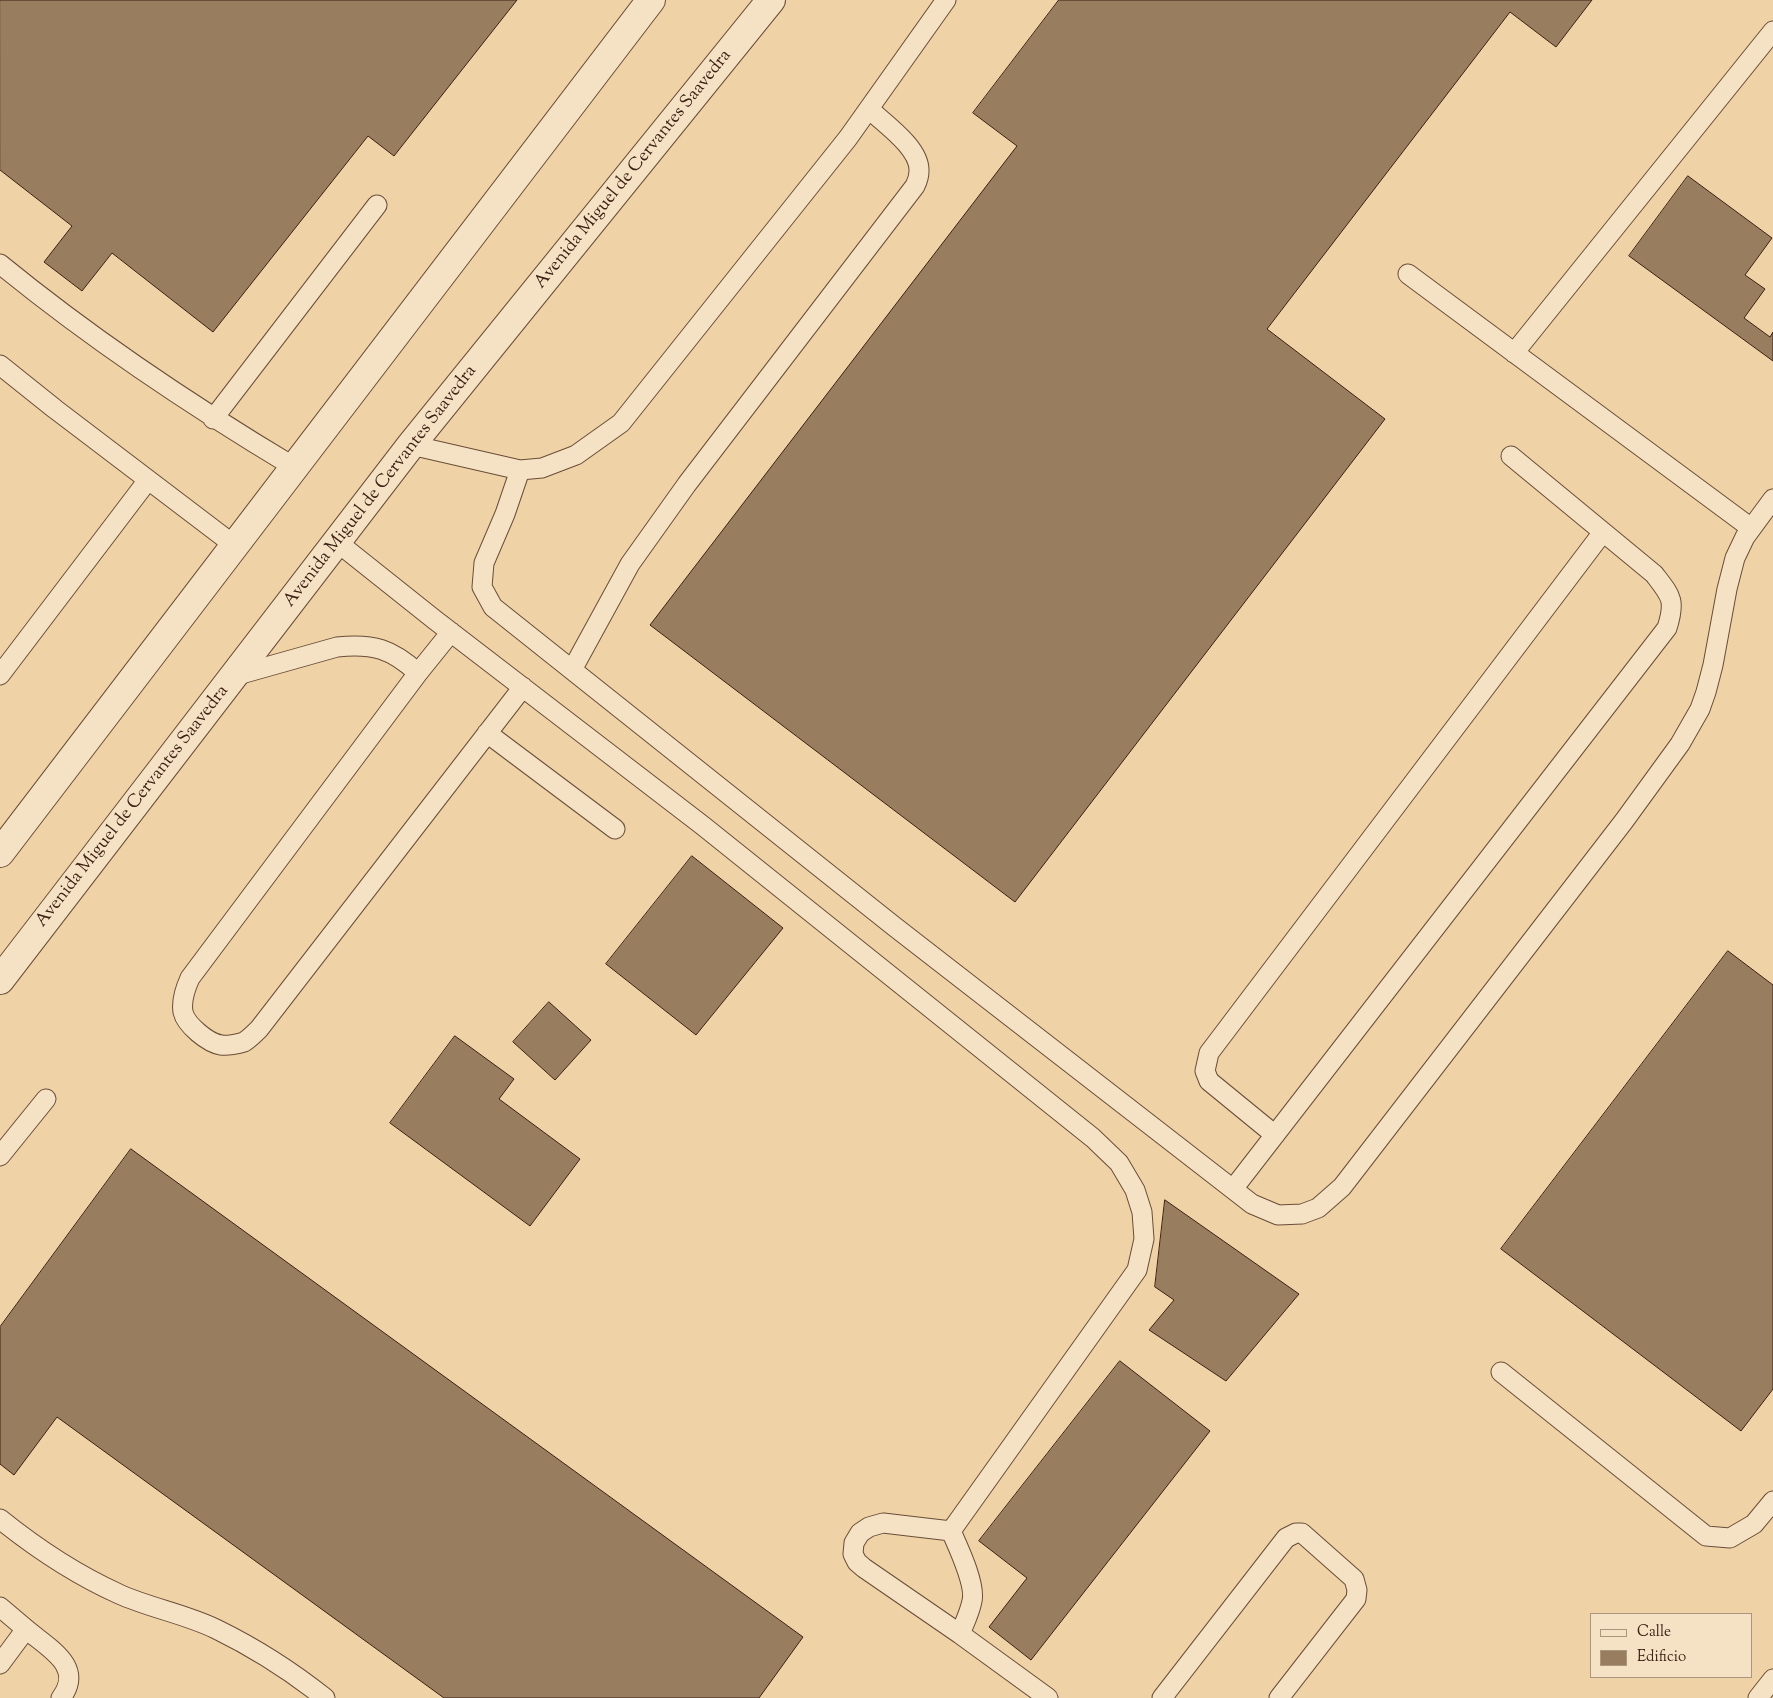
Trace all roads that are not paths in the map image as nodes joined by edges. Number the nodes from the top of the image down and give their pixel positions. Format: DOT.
graph roads {
  1 [pos="651,0"];
  2 [pos="771,0"];
  3 [pos="946,0"];
  4 [pos="1773,30"];
  5 [pos="869,109"];
  6 [pos="377,205"];
  7 [pos="0,264"];
  8 [pos="1408,274"];
  9 [pos="1514,353"];
  10 [pos="0,365"];
  11 [pos="213,419"];
  12 [pos="411,445"];
  13 [pos="1511,456"];
  14 [pos="294,467"];
  15 [pos="520,470"];
  16 [pos="148,480"];
  17 [pos="1773,499"];
  18 [pos="1751,528"];
  19 [pos="1604,532"];
  20 [pos="337,542"];
  21 [pos="234,545"];
  22 [pos="451,632"];
  23 [pos="572,670"];
  24 [pos="418,674"];
  25 [pos="0,675"];
  26 [pos="234,676"];
  27 [pos="523,687"];
  28 [pos="487,733"];
  29 [pos="615,829"];
  30 [pos="0,853"];
  31 [pos="0,980"];
  32 [pos="46,1099"];
  33 [pos="1275,1134"];
  34 [pos="0,1156"];
  35 [pos="1233,1189"];
  36 [pos="1501,1372"];
  37 [pos="1773,1501"];
  38 [pos="0,1519"];
  39 [pos="951,1531"];
  40 [pos="0,1607"];
  41 [pos="26,1629"];
  42 [pos="960,1634"];
  43 [pos="0,1664"];
  44 [pos="1773,1679"];
  45 [pos="61,1698"];
  46 [pos="325,1698"];
  47 [pos="1048,1698"];
  48 [pos="1162,1698"];
  49 [pos="1279,1698"];
  50 [pos="1758,1698"];
  1 -- 14 [label="street"];
  2 -- 12 [label="street, Avenida Miguel de Cervantes Saavedra"];
  3 -- 5 [label="lane"];
  4 -- 9 [label="lane"];
  5 -- 15 [label="lane"];
  5 -- 23 [label="lane"];
  6 -- 11 [label="lane"];
  7 -- 11 [label="lane"];
  8 -- 9 [label="lane"];
  9 -- 18 [label="lane"];
  10 -- 16 [label="lane"];
  11 -- 14 [label="lane"];
  12 -- 15 [label="lane"];
  12 -- 20 [label="street, Avenida Miguel de Cervantes Saavedra"];
  13 -- 19 [label="lane"];
  14 -- 21 [label="street"];
  15 -- 23 [label="lane"];
  16 -- 21 [label="lane"];
  16 -- 25 [label="lane"];
  17 -- 18 [label="lane"];
  18 -- 35 [label="lane"];
  19 -- 33 [label="lane"];
  19 -- 33 [label="lane"];
  20 -- 22 [label="lane"];
  20 -- 26 [label="street, Avenida Miguel de Cervantes Saavedra"];
  21 -- 30 [label="street"];
  22 -- 24 [label="lane"];
  22 -- 27 [label="lane"];
  23 -- 35 [label="lane"];
  24 -- 26 [label="lane"];
  24 -- 28 [label="lane"];
  26 -- 31 [label="street, Avenida Miguel de Cervantes Saavedra"];
  27 -- 28 [label="lane"];
  27 -- 39 [label="lane"];
  28 -- 29 [label="lane"];
  32 -- 34 [label="lane"];
  33 -- 35 [label="lane"];
  36 -- 37 [label="lane"];
  38 -- 46 [label="lane"];
  39 -- 42 [label="lane"];
  39 -- 42 [label="lane"];
  40 -- 41 [label="lane"];
  41 -- 43 [label="lane"];
  41 -- 45 [label="lane"];
  42 -- 47 [label="lane"];
  44 -- 50 [label="lane"];
  48 -- 49 [label="lane"];
}
